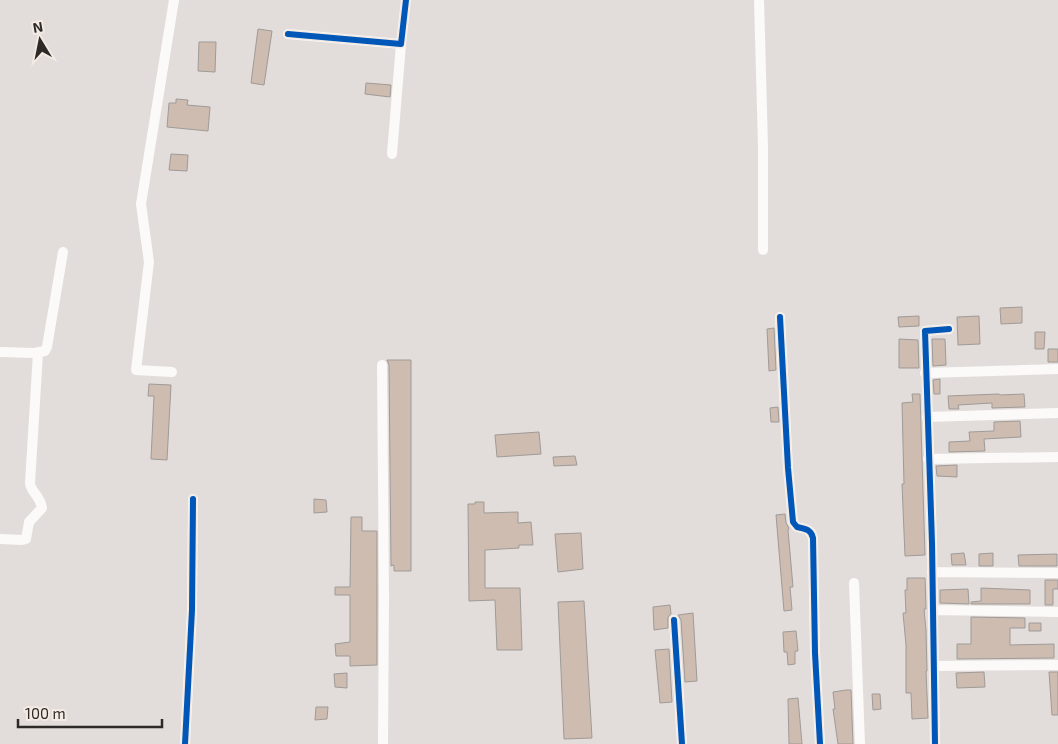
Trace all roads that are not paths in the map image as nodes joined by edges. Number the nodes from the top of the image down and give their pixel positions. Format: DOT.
graph roads {
  1 [pos="174,0"];
  2 [pos="406,0"];
  3 [pos="758,0"];
  4 [pos="288,34"];
  5 [pos="402,44"];
  6 [pos="392,154"];
  7 [pos="763,250"];
  8 [pos="63,252"];
  9 [pos="780,318"];
  10 [pos="950,329"];
  11 [pos="0,352"];
  12 [pos="38,352"];
  13 [pos="382,366"];
  14 [pos="1058,369"];
  15 [pos="172,372"];
  16 [pos="925,373"];
  17 [pos="1058,414"];
  18 [pos="926,417"];
  19 [pos="1058,457"];
  20 [pos="928,459"];
  21 [pos="193,499"];
  22 [pos="0,538"];
  23 [pos="932,572"];
  24 [pos="1058,573"];
  25 [pos="854,583"];
  26 [pos="933,610"];
  27 [pos="1058,612"];
  28 [pos="674,620"];
  29 [pos="1058,665"];
  30 [pos="934,666"];
  31 [pos="185,744"];
  32 [pos="383,744"];
  33 [pos="682,744"];
  34 [pos="820,744"];
  35 [pos="860,744"];
  36 [pos="935,744"];
  1 -- 15 [label="street"];
  2 -- 5 [label="street"];
  3 -- 7 [label="street"];
  4 -- 5 [label="street"];
  5 -- 6 [label="street"];
  8 -- 12 [label="street"];
  9 -- 34 [label="street"];
  10 -- 16 [label="street"];
  11 -- 12 [label="street"];
  12 -- 22 [label="street"];
  13 -- 32 [label="street"];
  14 -- 16 [label="street"];
  16 -- 18 [label="street"];
  17 -- 18 [label="street"];
  18 -- 20 [label="street"];
  19 -- 20 [label="street"];
  20 -- 23 [label="street"];
  21 -- 31 [label="street"];
  23 -- 24 [label="street"];
  23 -- 26 [label="street"];
  25 -- 35 [label="street"];
  26 -- 27 [label="street"];
  26 -- 30 [label="street"];
  28 -- 33 [label="street"];
  29 -- 30 [label="street"];
  30 -- 36 [label="street"];
}
